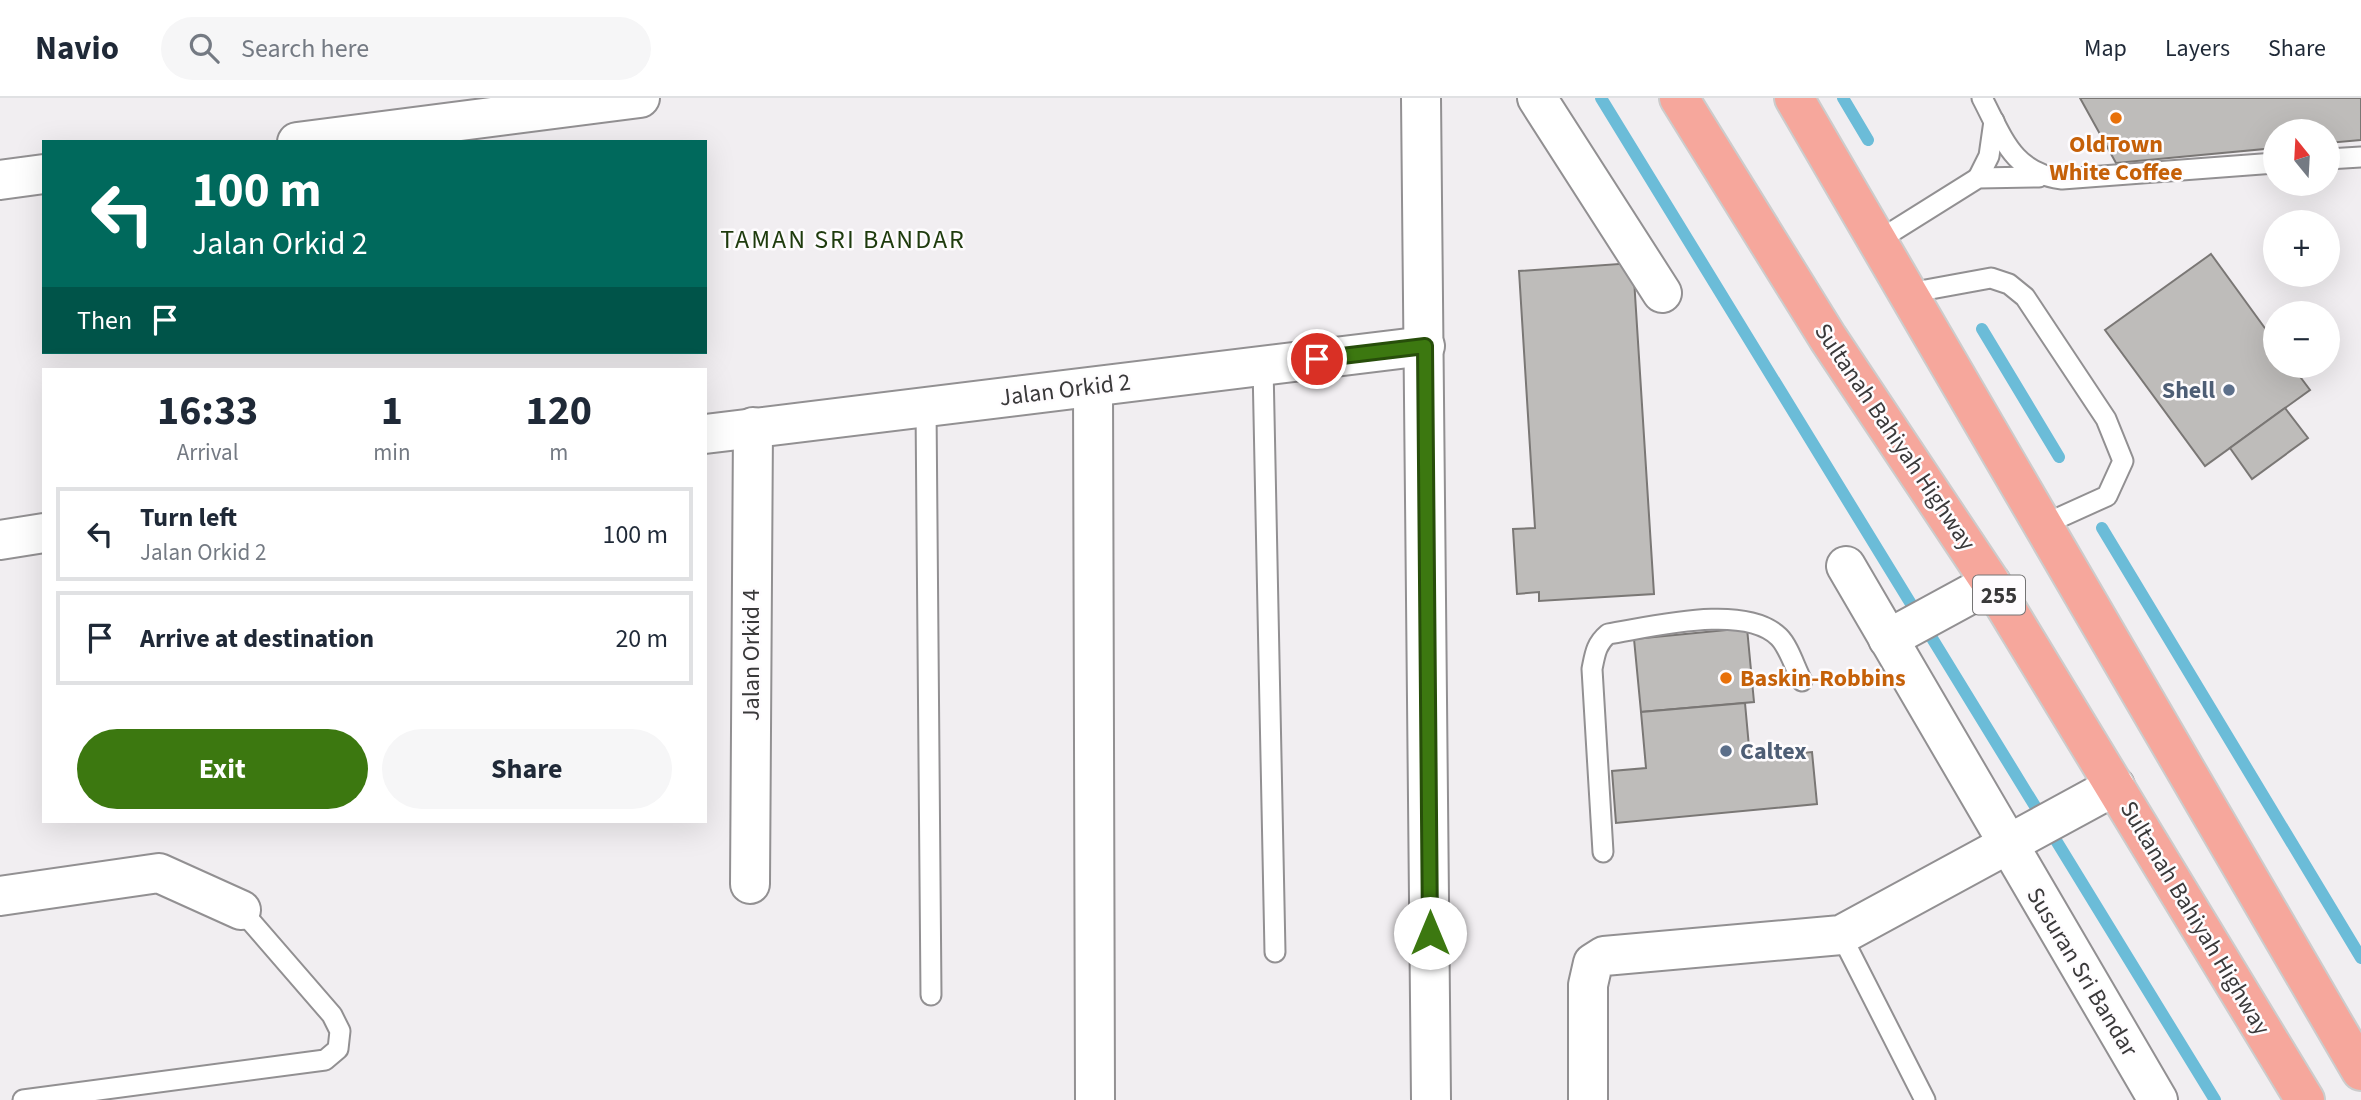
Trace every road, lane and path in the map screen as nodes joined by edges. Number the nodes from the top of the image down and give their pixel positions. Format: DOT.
graph roads {
  1 [pos="640,98"];
  2 [pos="1421,98"];
  3 [pos="1538,98"];
  4 [pos="1679,98"];
  5 [pos="1794,98"];
  6 [pos="1982,98"];
  7 [pos="1994,121"];
  8 [pos="313,140"];
  9 [pos="2361,157"];
  10 [pos="2340,158"];
  11 [pos="2263,164"];
  12 [pos="42,174"];
  13 [pos="2043,177"];
  14 [pos="1978,178"];
  15 [pos="0,180"];
  16 [pos="1878,240"];
  17 [pos="1662,293"];
  18 [pos="1909,293"];
  19 [pos="1425,346"];
  20 [pos="1263,366"];
  21 [pos="1093,387"];
  22 [pos="926,407"];
  23 [pos="753,427"];
  24 [pos="707,434"];
  25 [pos="2045,524"];
  26 [pos="42,533"];
  27 [pos="0,540"];
  28 [pos="1846,566"];
  29 [pos="1991,583"];
  30 [pos="1897,634"];
  31 [pos="1802,681"];
  32 [pos="2115,786"];
  33 [pos="2018,838"];
  34 [pos="1603,852"];
  35 [pos="750,884"];
  36 [pos="0,895"];
  37 [pos="241,910"];
  38 [pos="1841,935"];
  39 [pos="1275,952"];
  40 [pos="931,995"];
  41 [pos="2361,1071"];
  42 [pos="23,1100"];
  43 [pos="1095,1100"];
  44 [pos="1431,1100"];
  45 [pos="1588,1100"];
  46 [pos="1926,1100"];
  47 [pos="2158,1100"];
  48 [pos="2305,1100"];
  1 -- 8 [label="street"];
  2 -- 19 [label="street"];
  3 -- 17 [label="street"];
  4 -- 29 [label="main road, Sultanah Bahiyah Highway / 255"];
  5 -- 16 [label="main road"];
  6 -- 7 [label="lane"];
  7 -- 13 [label="lane"];
  7 -- 14 [label="lane"];
  9 -- 10 [label="lane"];
  11 -- 13 [label="lane"];
  12 -- 15 [label="street"];
  13 -- 14 [label="lane"];
  14 -- 16 [label="lane"];
  16 -- 18 [label="main road"];
  18 -- 25 [label="main road"];
  18 -- 25 [label="lane"];
  19 -- 20 [label="street, Jalan Orkid 2"];
  19 -- 44 [label="street"];
  20 -- 21 [label="street, Jalan Orkid 2"];
  20 -- 39 [label="lane"];
  21 -- 22 [label="street, Jalan Orkid 2"];
  21 -- 43 [label="street"];
  22 -- 23 [label="street, Jalan Orkid 2"];
  22 -- 40 [label="lane"];
  23 -- 24 [label="street, Jalan Orkid 2"];
  23 -- 35 [label="street, Jalan Orkid 4"];
  25 -- 41 [label="main road"];
  26 -- 27 [label="street"];
  28 -- 30 [label="street, Susuran Sri Bandar"];
  29 -- 30 [label="street"];
  29 -- 32 [label="main road, Sultanah Bahiyah Highway / 255"];
  30 -- 33 [label="street, Susuran Sri Bandar"];
  31 -- 34 [label="lane"];
  32 -- 33 [label="street"];
  32 -- 48 [label="main road, Sultanah Bahiyah Highway / 255"];
  33 -- 38 [label="street"];
  33 -- 47 [label="street, Susuran Sri Bandar"];
  36 -- 37 [label="street"];
  37 -- 42 [label="lane"];
  38 -- 45 [label="street"];
  38 -- 46 [label="lane"];
}
